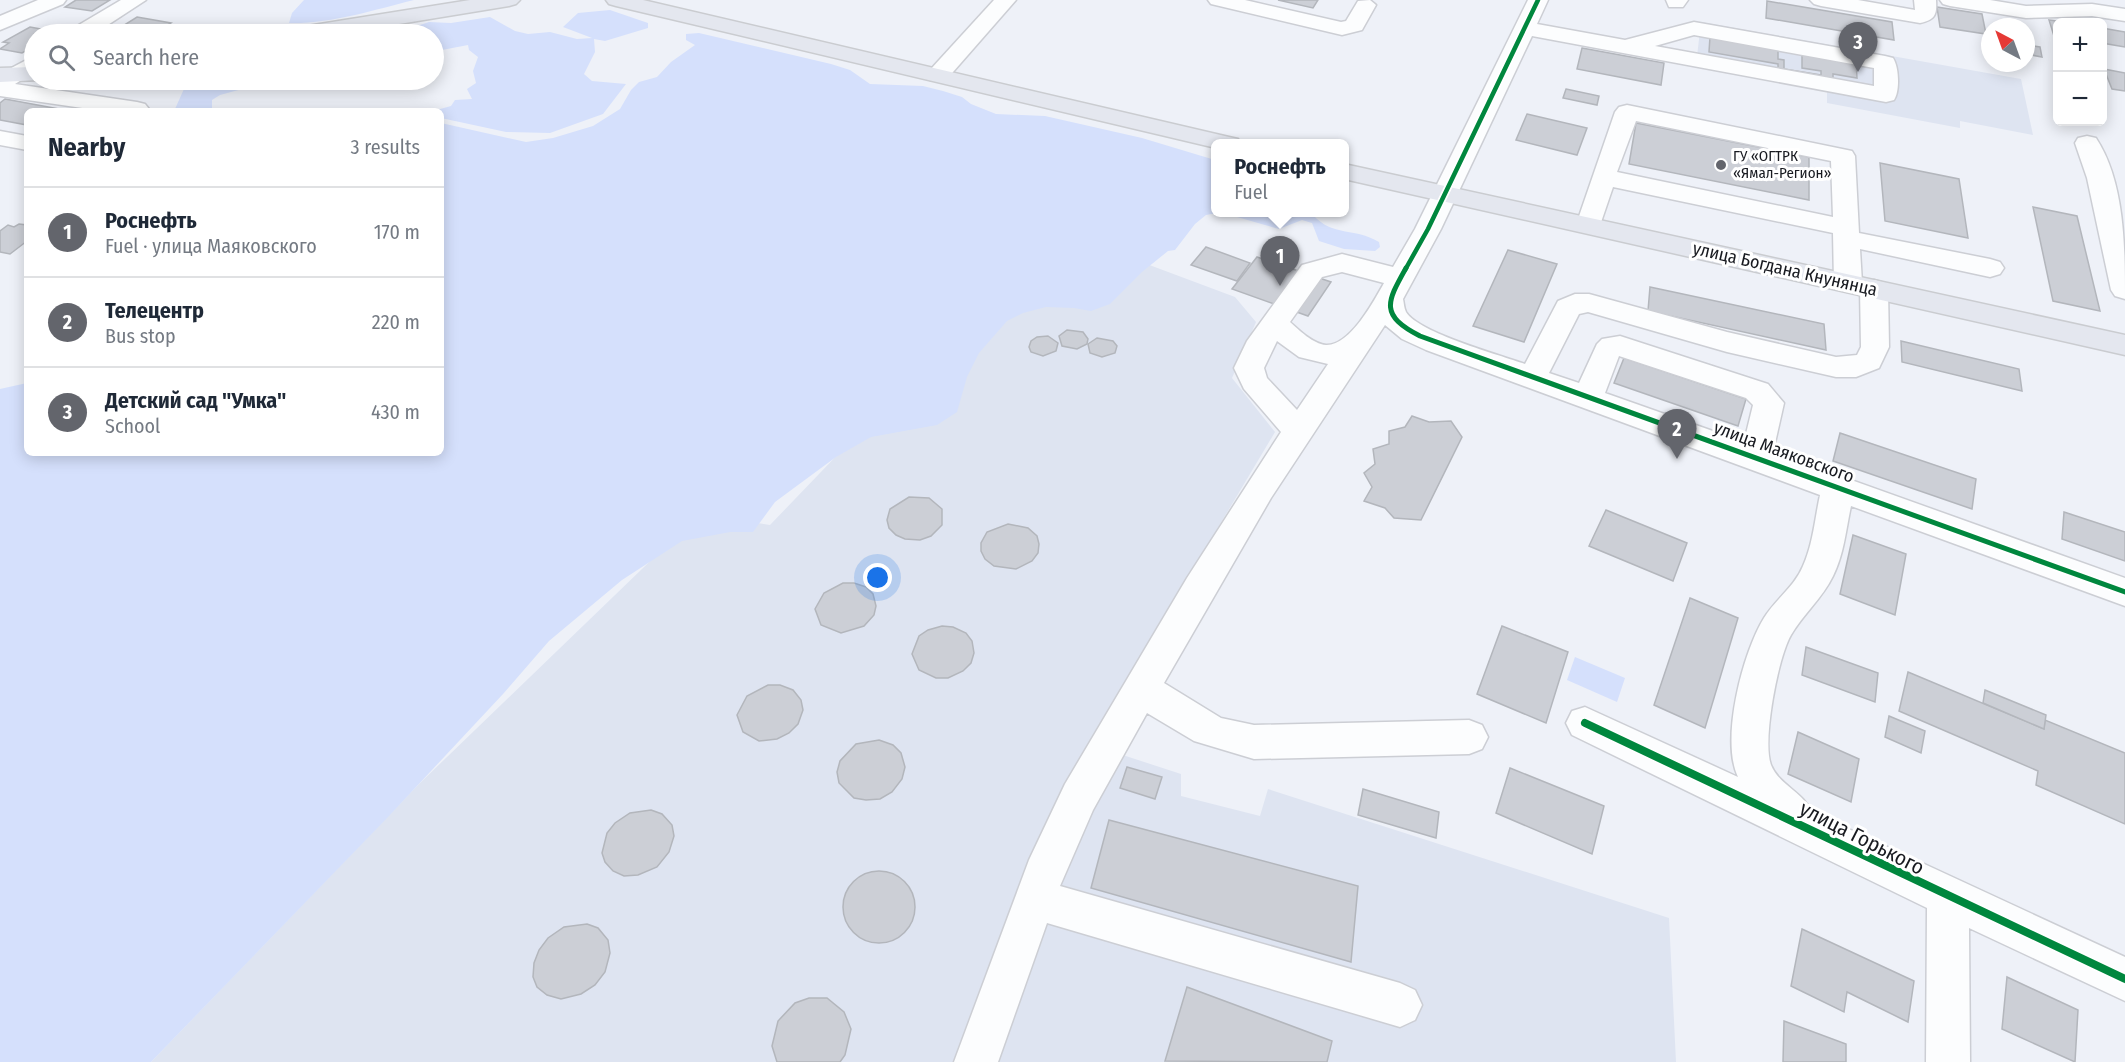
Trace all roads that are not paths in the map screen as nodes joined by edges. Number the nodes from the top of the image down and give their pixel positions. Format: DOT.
graph roads {
  1 [pos="56,0"];
  2 [pos="136,0"];
  3 [pos="509,0"];
  4 [pos="616,0"];
  5 [pos="1005,0"];
  6 [pos="1218,0"];
  7 [pos="1538,0"];
  8 [pos="1821,0"];
  9 [pos="1925,0"];
  10 [pos="1950,0"];
  11 [pos="1365,5"];
  12 [pos="2125,15"];
  13 [pos="0,24"];
  14 [pos="96,24"];
  15 [pos="362,24"];
  16 [pos="1524,28"];
  17 [pos="1628,46"];
  18 [pos="24,70"];
  19 [pos="938,75"];
  20 [pos="10,80"];
  21 [pos="53,90"];
  22 [pos="130,108"];
  23 [pos="0,138"];
  24 [pos="1211,140"];
  25 [pos="24,142"];
  26 [pos="2087,143"];
  27 [pos="1349,172"];
  28 [pos="1603,177"];
  29 [pos="1445,194"];
  30 [pos="1589,225"];
  31 [pos="1846,233"];
  32 [pos="1990,268"];
  33 [pos="2124,277"];
  34 [pos="1861,286"];
  35 [pos="1397,300"];
  36 [pos="1275,323"];
  37 [pos="1356,345"];
  38 [pos="2125,345"];
  39 [pos="1532,378"];
  40 [pos="1588,398"];
  41 [pos="1299,432"];
  42 [pos="1756,458"];
  43 [pos="1838,488"];
  44 [pos="2125,591"];
  45 [pos="1143,688"];
  46 [pos="1586,723"];
  47 [pos="1469,737"];
  48 [pos="1840,844"];
  49 [pos="1948,899"];
  50 [pos="1034,900"];
  51 [pos="2125,979"];
  52 [pos="1400,1005"];
  53 [pos="976,1062"];
  54 [pos="1948,1062"];
  1 -- 13 [label="street"];
  2 -- 14 [label="street"];
  3 -- 15 [label="main road"];
  4 -- 19 [label="main road"];
  5 -- 19 [label="street"];
  6 -- 11 [label="street"];
  7 -- 16 [label="street"];
  8 -- 9 [label="street"];
  10 -- 12 [label="street"];
  16 -- 17 [label="street"];
  16 -- 29 [label="street"];
  17 -- 17 [label="street"];
  18 -- 20 [label="street"];
  19 -- 24 [label="main road"];
  21 -- 22 [label="street"];
  23 -- 25 [label="street"];
  26 -- 33 [label="street"];
  27 -- 29 [label="main road, улица Богдана Кнунянца"];
  28 -- 30 [label="street"];
  28 -- 31 [label="street"];
  28 -- 31 [label="street"];
  29 -- 30 [label="main road, улица Богдана Кнунянца"];
  29 -- 35 [label="street"];
  30 -- 34 [label="main road, улица Богдана Кнунянца"];
  31 -- 32 [label="street"];
  31 -- 34 [label="street"];
  34 -- 38 [label="main road, улица Богдана Кнунянца"];
  34 -- 39 [label="street"];
  35 -- 36 [label="street, улица Маяковского"];
  35 -- 37 [label="street"];
  35 -- 39 [label="street, улица Маяковского"];
  36 -- 37 [label="street"];
  36 -- 41 [label="street, улица Маяковского"];
  37 -- 41 [label="street"];
  39 -- 40 [label="street, улица Маяковского"];
  40 -- 42 [label="street, улица Маяковского"];
  40 -- 42 [label="street"];
  41 -- 45 [label="street"];
  42 -- 43 [label="street, улица Маяковского"];
  43 -- 44 [label="street, улица Маяковского"];
  43 -- 48 [label="street, улица Горького"];
  45 -- 47 [label="street"];
  45 -- 50 [label="street"];
  46 -- 48 [label="street, улица Горького"];
  48 -- 49 [label="street, улица Горького"];
  49 -- 51 [label="street, улица Горького"];
  49 -- 54 [label="street"];
  50 -- 52 [label="street"];
  50 -- 53 [label="street"];
}
